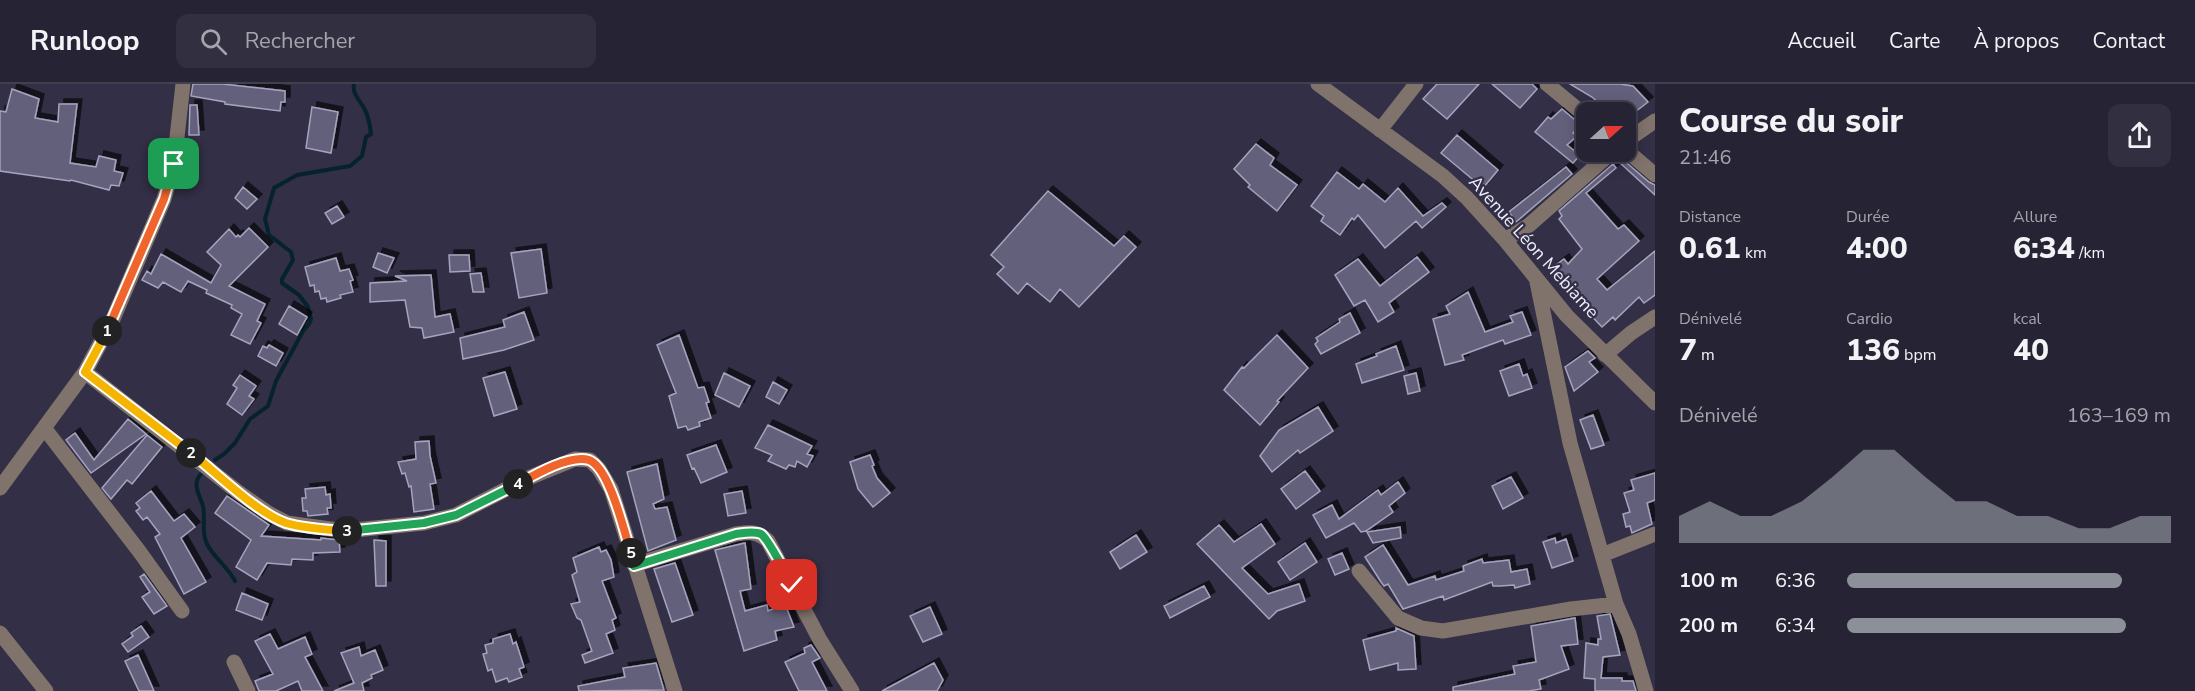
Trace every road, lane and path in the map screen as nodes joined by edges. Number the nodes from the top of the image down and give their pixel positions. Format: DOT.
graph roads {
  1 [pos="183,84"];
  2 [pos="1318,84"];
  3 [pos="1416,84"];
  4 [pos="1547,84"];
  5 [pos="1576,108"];
  6 [pos="1655,121"];
  7 [pos="1380,130"];
  8 [pos="1636,134"];
  9 [pos="1636,159"];
  10 [pos="1601,162"];
  11 [pos="1655,176"];
  12 [pos="1505,240"];
  13 [pos="1537,282"];
  14 [pos="1655,316"];
  15 [pos="1605,355"];
  16 [pos="85,372"];
  17 [pos="1655,403"];
  18 [pos="45,429"];
  19 [pos="0,488"];
  20 [pos="1655,534"];
  21 [pos="1602,555"];
  22 [pos="634,566"];
  23 [pos="1359,571"];
  24 [pos="1616,604"];
  25 [pos="182,611"];
  26 [pos="0,633"];
  27 [pos="234,662"];
  28 [pos="46,691"];
  29 [pos="248,691"];
  30 [pos="675,691"];
  31 [pos="852,691"];
  32 [pos="1647,691"];
  1 -- 16 [label="street"];
  2 -- 7 [label="street, Avenue Léon Mebiame"];
  3 -- 7 [label="street"];
  4 -- 5 [label="street"];
  6 -- 8 [label="street"];
  7 -- 12 [label="street, Avenue Léon Mebiame"];
  9 -- 11 [label="street"];
  10 -- 12 [label="street"];
  12 -- 13 [label="street, Avenue Léon Mebiame"];
  13 -- 15 [label="street, Avenue Léon Mebiame"];
  13 -- 21 [label="street"];
  14 -- 15 [label="street"];
  15 -- 17 [label="street, Avenue Léon Mebiame"];
  16 -- 18 [label="street"];
  16 -- 22 [label="street"];
  18 -- 19 [label="street"];
  18 -- 25 [label="street"];
  20 -- 21 [label="street"];
  21 -- 24 [label="street"];
  22 -- 30 [label="street"];
  22 -- 31 [label="street"];
  23 -- 24 [label="street"];
  24 -- 32 [label="street"];
  26 -- 28 [label="street"];
  27 -- 29 [label="street"];
}
